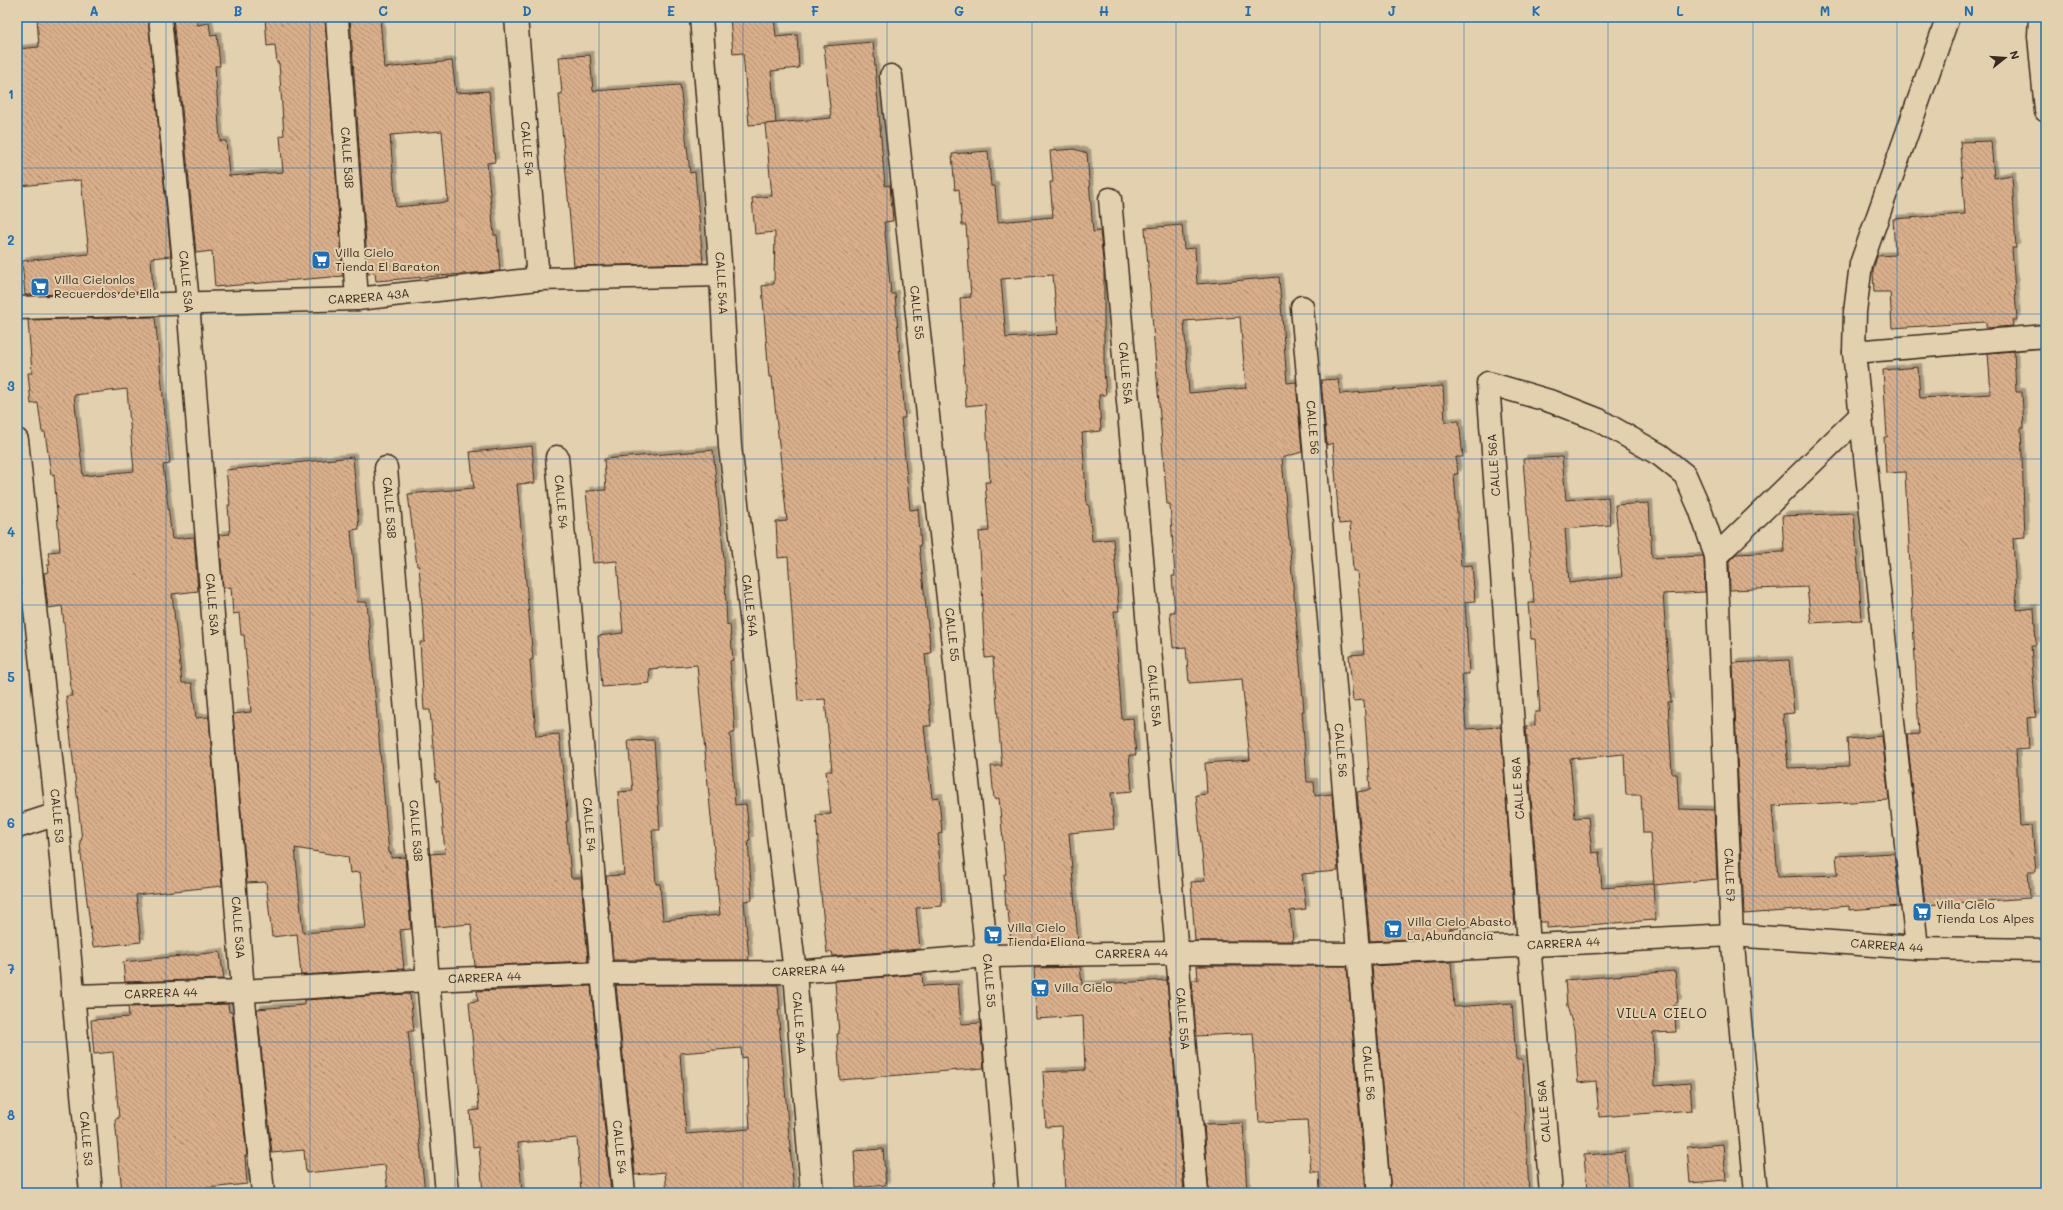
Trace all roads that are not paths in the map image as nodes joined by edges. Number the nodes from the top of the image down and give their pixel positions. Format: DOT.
graph roads {
  1 [pos="160,17"];
  2 [pos="337,17"];
  3 [pos="516,17"];
  4 [pos="701,17"];
  5 [pos="2040,17"];
  6 [pos="1943,19"];
  7 [pos="891,76"];
  8 [pos="2046,111"];
  9 [pos="1110,199"];
  10 [pos="721,275"];
  11 [pos="538,279"];
  12 [pos="357,299"];
  13 [pos="188,303"];
  14 [pos="1302,307"];
  15 [pos="17,308"];
  16 [pos="2046,336"];
  17 [pos="1854,352"];
  18 [pos="1488,383"];
  19 [pos="1861,415"];
  20 [pos="17,440"];
  21 [pos="557,457"];
  22 [pos="386,468"];
  23 [pos="1716,556"];
  24 [pos="57,814"];
  25 [pos="17,827"];
  26 [pos="1732,935"];
  27 [pos="1529,944"];
  28 [pos="1917,948"];
  29 [pos="2046,950"];
  30 [pos="1177,953"];
  31 [pos="1359,954"];
  32 [pos="987,956"];
  33 [pos="795,972"];
  34 [pos="602,973"];
  35 [pos="428,980"];
  36 [pos="243,991"];
  37 [pos="73,996"];
  38 [pos="91,1193"];
  39 [pos="263,1193"];
  40 [pos="447,1193"];
  41 [pos="624,1193"];
  42 [pos="812,1193"];
  43 [pos="1007,1193"];
  44 [pos="1197,1193"];
  45 [pos="1379,1193"];
  46 [pos="1551,1193"];
  47 [pos="1756,1193"];
  1 -- 13 [label="street, CALLE 53A"];
  2 -- 12 [label="street, CALLE 53B"];
  3 -- 11 [label="street, CALLE 54"];
  4 -- 10 [label="street, CALLE 54A"];
  5 -- 8 [label="street"];
  6 -- 17 [label="street"];
  7 -- 32 [label="street, CALLE 55"];
  9 -- 30 [label="street, CALLE 55A"];
  10 -- 11 [label="street, CARRERA 43A"];
  10 -- 33 [label="street, CALLE 54A"];
  11 -- 12 [label="street, CARRERA 43A"];
  12 -- 13 [label="street, CARRERA 43A"];
  13 -- 15 [label="street, CARRERA 43A"];
  13 -- 36 [label="street, CALLE 53A"];
  14 -- 31 [label="street, CALLE 56"];
  16 -- 17 [label="street"];
  17 -- 19 [label="street"];
  18 -- 23 [label="street, CALLE 57"];
  18 -- 27 [label="street, CALLE 56A"];
  19 -- 23 [label="street"];
  19 -- 28 [label="street"];
  20 -- 24 [label="street, CALLE 53"];
  21 -- 34 [label="street, CALLE 54"];
  22 -- 35 [label="street, CALLE 53B"];
  23 -- 26 [label="street, CALLE 57"];
  24 -- 25 [label="street"];
  24 -- 37 [label="street, CALLE 53"];
  26 -- 27 [label="street, CARRERA 44"];
  26 -- 28 [label="street, CARRERA 44"];
  26 -- 47 [label="street, CALLE 57"];
  27 -- 31 [label="street, CARRERA 44"];
  27 -- 46 [label="street, CALLE 56A"];
  28 -- 29 [label="street, CARRERA 44"];
  30 -- 31 [label="street, CARRERA 44"];
  30 -- 32 [label="street, CARRERA 44"];
  30 -- 44 [label="street, CALLE 55A"];
  31 -- 45 [label="street, CALLE 56"];
  32 -- 33 [label="street, CARRERA 44"];
  32 -- 43 [label="street, CALLE 55"];
  33 -- 34 [label="street, CARRERA 44"];
  33 -- 42 [label="street, CALLE 54A"];
  34 -- 35 [label="street, CARRERA 44"];
  34 -- 41 [label="street, CALLE 54"];
  35 -- 36 [label="street, CARRERA 44"];
  35 -- 40 [label="street, CALLE 53B"];
  36 -- 37 [label="street, CARRERA 44"];
  36 -- 39 [label="street, CALLE 53A"];
  37 -- 38 [label="street, CALLE 53"];
}
